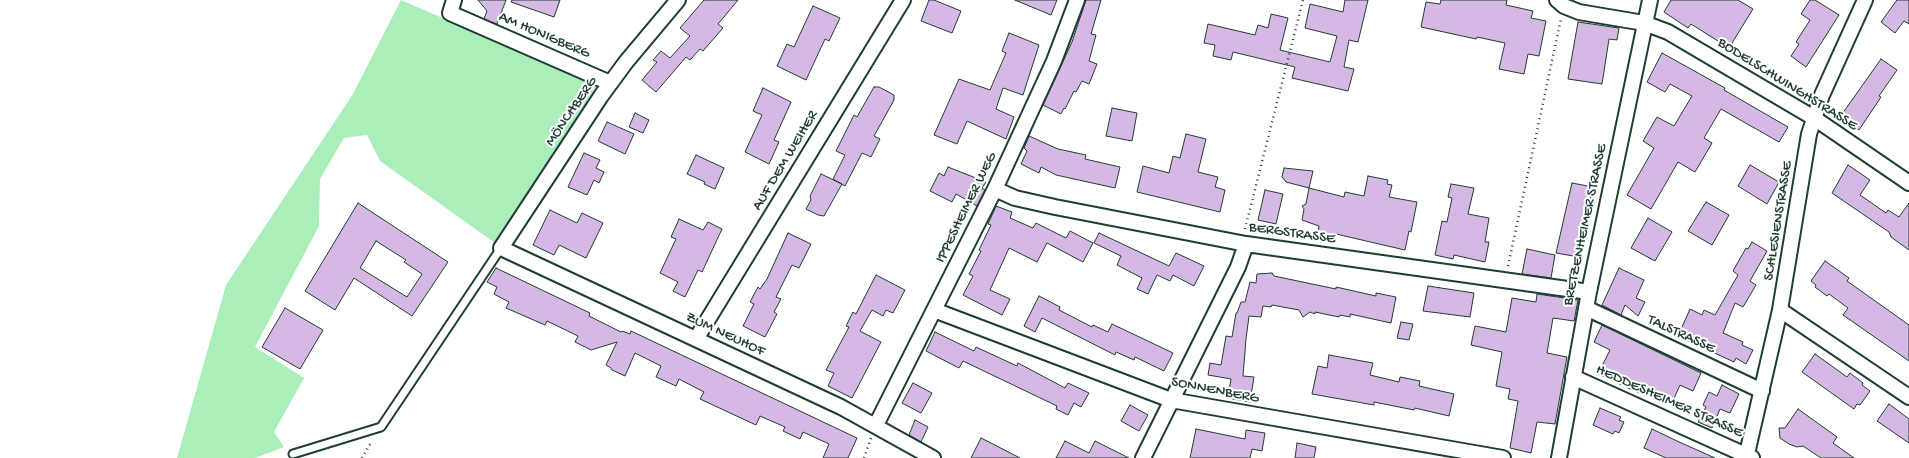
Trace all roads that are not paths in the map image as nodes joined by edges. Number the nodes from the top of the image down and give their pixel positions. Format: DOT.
graph roads {
  1 [pos="454,0"];
  2 [pos="678,0"];
  3 [pos="903,0"];
  4 [pos="1077,0"];
  5 [pos="1650,0"];
  6 [pos="1865,0"];
  7 [pos="1561,3"];
  8 [pos="1644,23"];
  9 [pos="610,83"];
  10 [pos="1814,118"];
  11 [pos="1909,183"];
  12 [pos="995,189"];
  13 [pos="1244,244"];
  14 [pos="501,248"];
  15 [pos="1589,292"];
  16 [pos="1586,308"];
  17 [pos="934,310"];
  18 [pos="1780,310"];
  19 [pos="696,339"];
  20 [pos="1573,377"];
  21 [pos="1762,391"];
  22 [pos="1909,397"];
  23 [pos="1171,400"];
  24 [pos="876,425"];
  25 [pos="293,454"];
  26 [pos="1748,457"];
  27 [pos="932,458"];
  28 [pos="1143,458"];
  29 [pos="1502,458"];
  30 [pos="1559,458"];
  1 -- 9 [label="street, AM HONIGBERG"];
  2 -- 9 [label="street, MÖNCHBERG"];
  3 -- 19 [label="street, AUF DEM WEIHER"];
  4 -- 12 [label="street, IPPESHEIMER WEG"];
  5 -- 8 [label="street, BRETZENHEIMER STRASSE"];
  6 -- 10 [label="street, SCHLESIENSTRASSE"];
  7 -- 8 [label="street, BODELSCHWINGHSTRASSE"];
  8 -- 10 [label="street, BODELSCHWINGHSTRASSE"];
  8 -- 15 [label="street, BRETZENHEIMER STRASSE"];
  9 -- 14 [label="street, MÖNCHBERG"];
  10 -- 11 [label="street, BODELSCHWINGHSTRASSE"];
  10 -- 18 [label="street, SCHLESIENSTRASSE"];
  12 -- 13 [label="street, BERGSTRASSE"];
  12 -- 17 [label="street, IPPESHEIMER WEG"];
  13 -- 15 [label="street, BERGSTRASSE"];
  13 -- 23 [label="street"];
  14 -- 19 [label="street, ZUM NEUHOF"];
  14 -- 25 [label="lane"];
  15 -- 16 [label="street, BRETZENHEIMER STRASSE"];
  16 -- 20 [label="street, BRETZENHEIMER STRASSE"];
  16 -- 21 [label="street, TALSTRASSE"];
  17 -- 23 [label="street, SONNENBERG"];
  17 -- 24 [label="street, IPPESHEIMER WEG"];
  18 -- 21 [label="street, SCHLESIENSTRASSE"];
  18 -- 22 [label="street"];
  19 -- 24 [label="street, ZUM NEUHOF"];
  20 -- 26 [label="street, HEDDESHEIMER STRASSE"];
  20 -- 30 [label="street, BRETZENHEIMER STRASSE"];
  21 -- 26 [label="street, SCHLESIENSTRASSE"];
  23 -- 28 [label="street"];
  23 -- 29 [label="street, SONNENBERG"];
  24 -- 27 [label="street, ZUM NEUHOF"];
}
